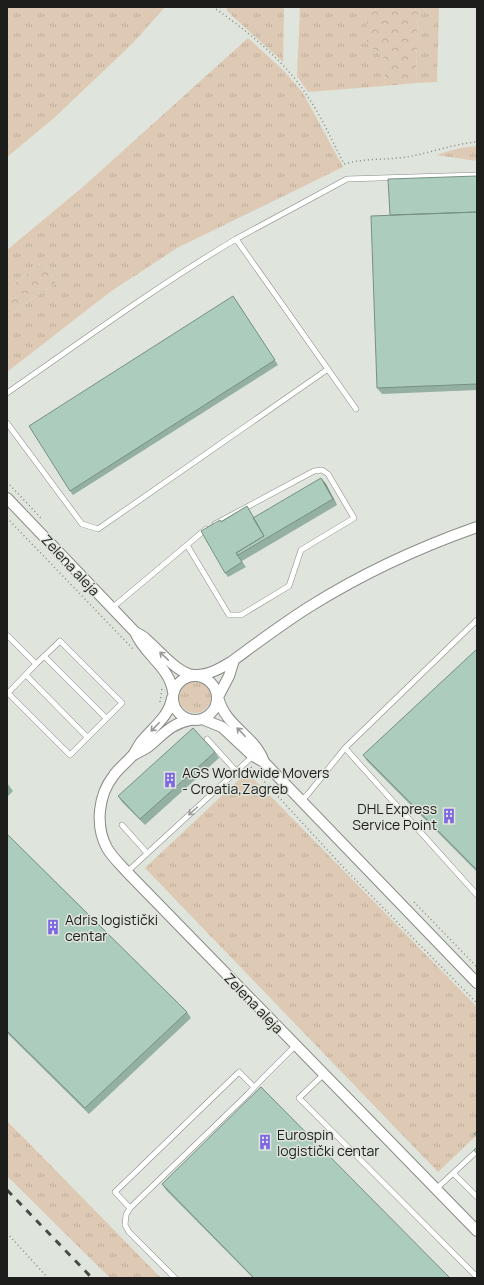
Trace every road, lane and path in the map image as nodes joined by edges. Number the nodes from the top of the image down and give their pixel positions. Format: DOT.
graph roads {
  1 [pos="213,7"];
  2 [pos="477,142"];
  3 [pos="477,175"];
  4 [pos="236,239"];
  5 [pos="328,369"];
  6 [pos="7,393"];
  7 [pos="356,409"];
  8 [pos="7,423"];
  9 [pos="7,482"];
  10 [pos="7,498"];
  11 [pos="7,518"];
  12 [pos="45,523"];
  13 [pos="477,528"];
  14 [pos="187,545"];
  15 [pos="112,608"];
  16 [pos="477,620"];
  17 [pos="135,632"];
  18 [pos="8,636"];
  19 [pos="132,649"];
  20 [pos="44,656"];
  21 [pos="234,660"];
  22 [pos="36,664"];
  23 [pos="26,675"];
  24 [pos="196,675"];
  25 [pos="162,685"];
  26 [pos="173,695"];
  27 [pos="218,696"];
  28 [pos="106,718"];
  29 [pos="163,719"];
  30 [pos="202,719"];
  31 [pos="190,720"];
  32 [pos="87,737"];
  33 [pos="207,739"];
  34 [pos="345,748"];
  35 [pos="134,755"];
  36 [pos="250,759"];
  37 [pos="264,762"];
  38 [pos="236,771"];
  39 [pos="301,801"];
  40 [pos="122,825"];
  41 [pos="147,853"];
  42 [pos="127,872"];
  43 [pos="477,895"];
  44 [pos="411,900"];
  45 [pos="477,967"];
  46 [pos="477,982"];
  47 [pos="477,1003"];
  48 [pos="296,1045"];
  49 [pos="324,1074"];
  50 [pos="254,1087"];
  51 [pos="477,1151"];
  52 [pos="454,1174"];
  53 [pos="436,1189"];
  54 [pos="477,1197"];
  55 [pos="130,1208"];
  56 [pos="477,1231"];
  57 [pos="7,1232"];
  58 [pos="477,1277"];
  59 [pos="48,1278"];
  60 [pos="175,1278"];
  1 -- 2 [label="path"];
  3 -- 4 [label="lane"];
  4 -- 5 [label="lane"];
  4 -- 6 [label="lane"];
  5 -- 7 [label="lane"];
  5 -- 8 [label="lane"];
  9 -- 12 [label="path"];
  10 -- 15 [label="street, Zelena aleja"];
  11 -- 19 [label="path"];
  13 -- 21 [label="street"];
  14 -- 14 [label="lane"];
  14 -- 15 [label="lane"];
  15 -- 17 [label="street, Zelena aleja"];
  16 -- 34 [label="lane"];
  24 -- 17 [label="street, Zelena aleja, one-way"];
  17 -- 26 [label="street, Zelena aleja"];
  18 -- 22 [label="lane"];
  20 -- 22 [label="lane"];
  20 -- 28 [label="lane"];
  20 -- 28 [label="lane"];
  21 -- 24 [label="street"];
  21 -- 27 [label="street"];
  22 -- 23 [label="lane"];
  23 -- 32 [label="lane"];
  23 -- 32 [label="lane"];
  24 -- 26 [label="street, Zelena aleja"];
  24 -- 27 [label="street, Zelena aleja"];
  25 -- 29 [label="path"];
  26 -- 29 [label="street, Zelena aleja"];
  26 -- 31 [label="street, Zelena aleja"];
  27 -- 30 [label="street"];
  37 -- 27 [label="street, Zelena aleja, one-way"];
  28 -- 32 [label="lane"];
  29 -- 35 [label="street, Zelena aleja, one-way"];
  30 -- 31 [label="street, Zelena aleja"];
  30 -- 36 [label="street, Zelena aleja"];
  31 -- 35 [label="street, Zelena aleja"];
  33 -- 38 [label="lane"];
  34 -- 39 [label="lane"];
  34 -- 43 [label="lane"];
  35 -- 42 [label="street, Zelena aleja"];
  36 -- 37 [label="street, Zelena aleja"];
  36 -- 38 [label="lane"];
  36 -- 47 [label="path"];
  37 -- 39 [label="street, Zelena aleja"];
  38 -- 41 [label="lane, one-way"];
  39 -- 46 [label="street, Zelena aleja"];
  40 -- 41 [label="lane"];
  41 -- 42 [label="lane"];
  42 -- 48 [label="street, Zelena aleja"];
  44 -- 45 [label="path"];
  48 -- 49 [label="street, Zelena aleja"];
  48 -- 50 [label="lane"];
  49 -- 53 [label="street, Zelena aleja"];
  49 -- 58 [label="lane"];
  50 -- 55 [label="lane"];
  50 -- 55 [label="lane"];
  51 -- 52 [label="lane"];
  52 -- 53 [label="lane"];
  52 -- 54 [label="lane"];
  53 -- 56 [label="street, Zelena aleja"];
  55 -- 60 [label="lane"];
  57 -- 59 [label="path"];
}
